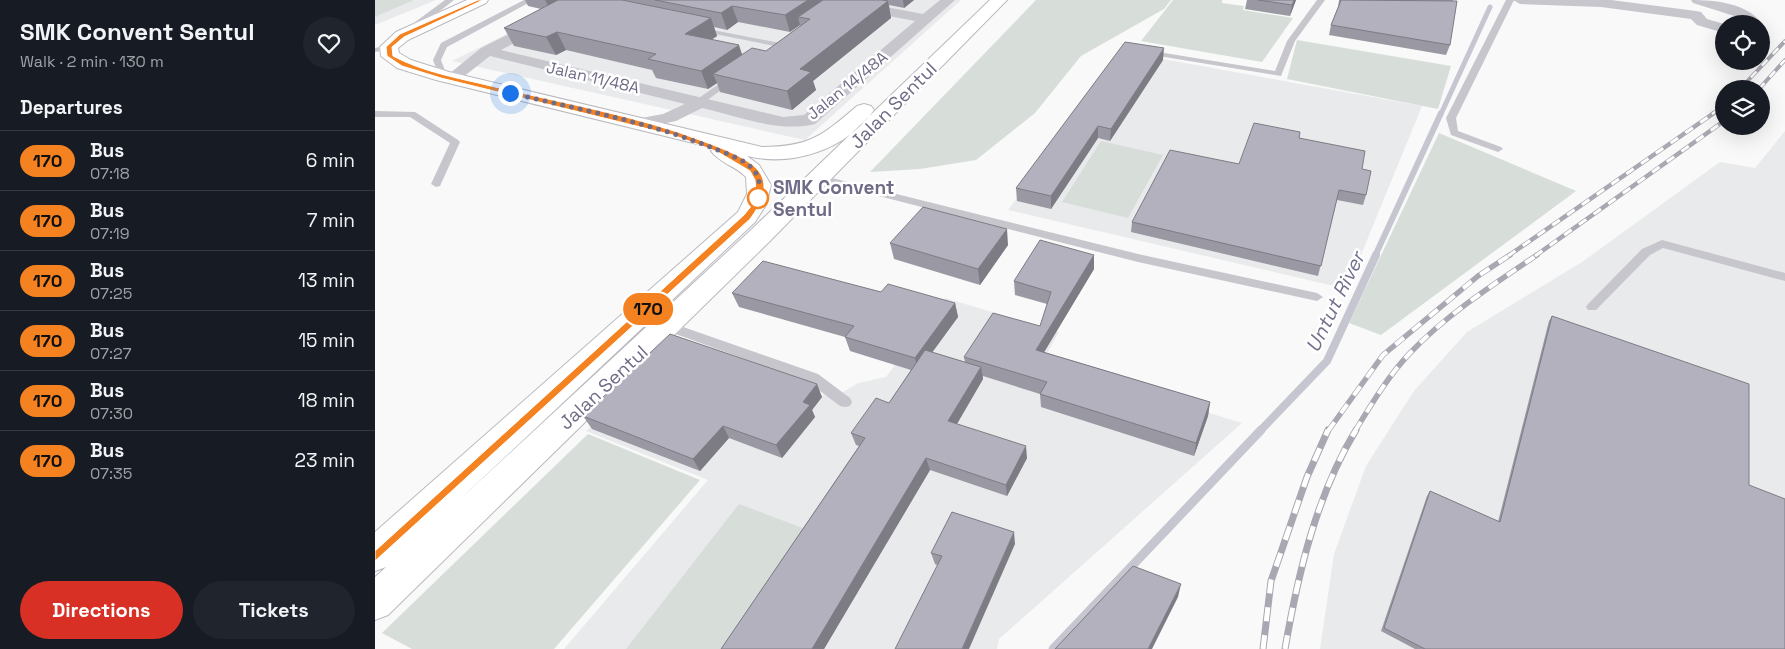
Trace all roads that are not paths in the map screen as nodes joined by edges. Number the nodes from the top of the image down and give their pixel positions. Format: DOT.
graph roads {
  1 [pos="450,0"];
  2 [pos="480,0"];
  3 [pos="530,0"];
  4 [pos="949,0"];
  5 [pos="999,0"];
  6 [pos="1321,0"];
  7 [pos="1510,0"];
  8 [pos="1520,0"];
  9 [pos="1684,0"];
  10 [pos="1698,0"];
  11 [pos="1733,0"];
  12 [pos="836,3"];
  13 [pos="586,4"];
  14 [pos="1738,15"];
  15 [pos="1747,15"];
  16 [pos="1697,17"];
  17 [pos="927,18"];
  18 [pos="1715,26"];
  19 [pos="694,28"];
  20 [pos="787,40"];
  21 [pos="389,44"];
  22 [pos="780,45"];
  23 [pos="772,51"];
  24 [pos="1139,51"];
  25 [pos="487,52"];
  26 [pos="932,67"];
  27 [pos="739,74"];
  28 [pos="448,77"];
  29 [pos="699,102"];
  30 [pos="375,114"];
  31 [pos="637,124"];
  32 [pos="676,133"];
  33 [pos="1498,149"];
  34 [pos="820,178"];
  35 [pos="436,184"];
  36 [pos="1785,277"];
  37 [pos="1317,297"];
  38 [pos="1592,307"];
  39 [pos="666,326"];
  40 [pos="845,402"];
  41 [pos="375,555"];
  42 [pos="375,602"];
  1 -- 21 [label="lane"];
  2 -- 21 [label="main road"];
  3 -- 28 [label="lane"];
  4 -- 17 [label="street, Jalan 14/48A"];
  5 -- 26 [label="main road, Jalan Sentul"];
  6 -- 24 [label="lane"];
  7 -- 33 [label="lane"];
  8 -- 16 [label="street"];
  9 -- 16 [label="street"];
  10 -- 14 [label="street"];
  11 -- 15 [label="street"];
  12 -- 17 [label="street"];
  13 -- 25 [label="street"];
  16 -- 18 [label="street"];
  17 -- 29 [label="street, Jalan 14/48A"];
  19 -- 22 [label="lane"];
  20 -- 22 [label="lane"];
  21 -- 28 [label="main road"];
  22 -- 23 [label="lane"];
  25 -- 28 [label="street"];
  25 -- 29 [label="street, Jalan 11/48A"];
  26 -- 32 [label="main road"];
  26 -- 34 [label="main road, Jalan Sentul"];
  27 -- 29 [label="lane"];
  28 -- 31 [label="main road"];
  29 -- 31 [label="street"];
  30 -- 35 [label="lane"];
  31 -- 32 [label="main road"];
  32 -- 41 [label="main road, Jalan Sentul"];
  34 -- 37 [label="lane"];
  34 -- 39 [label="main road, Jalan Sentul"];
  36 -- 38 [label="lane"];
  39 -- 40 [label="lane"];
  39 -- 42 [label="main road, Jalan Sentul"];
}
